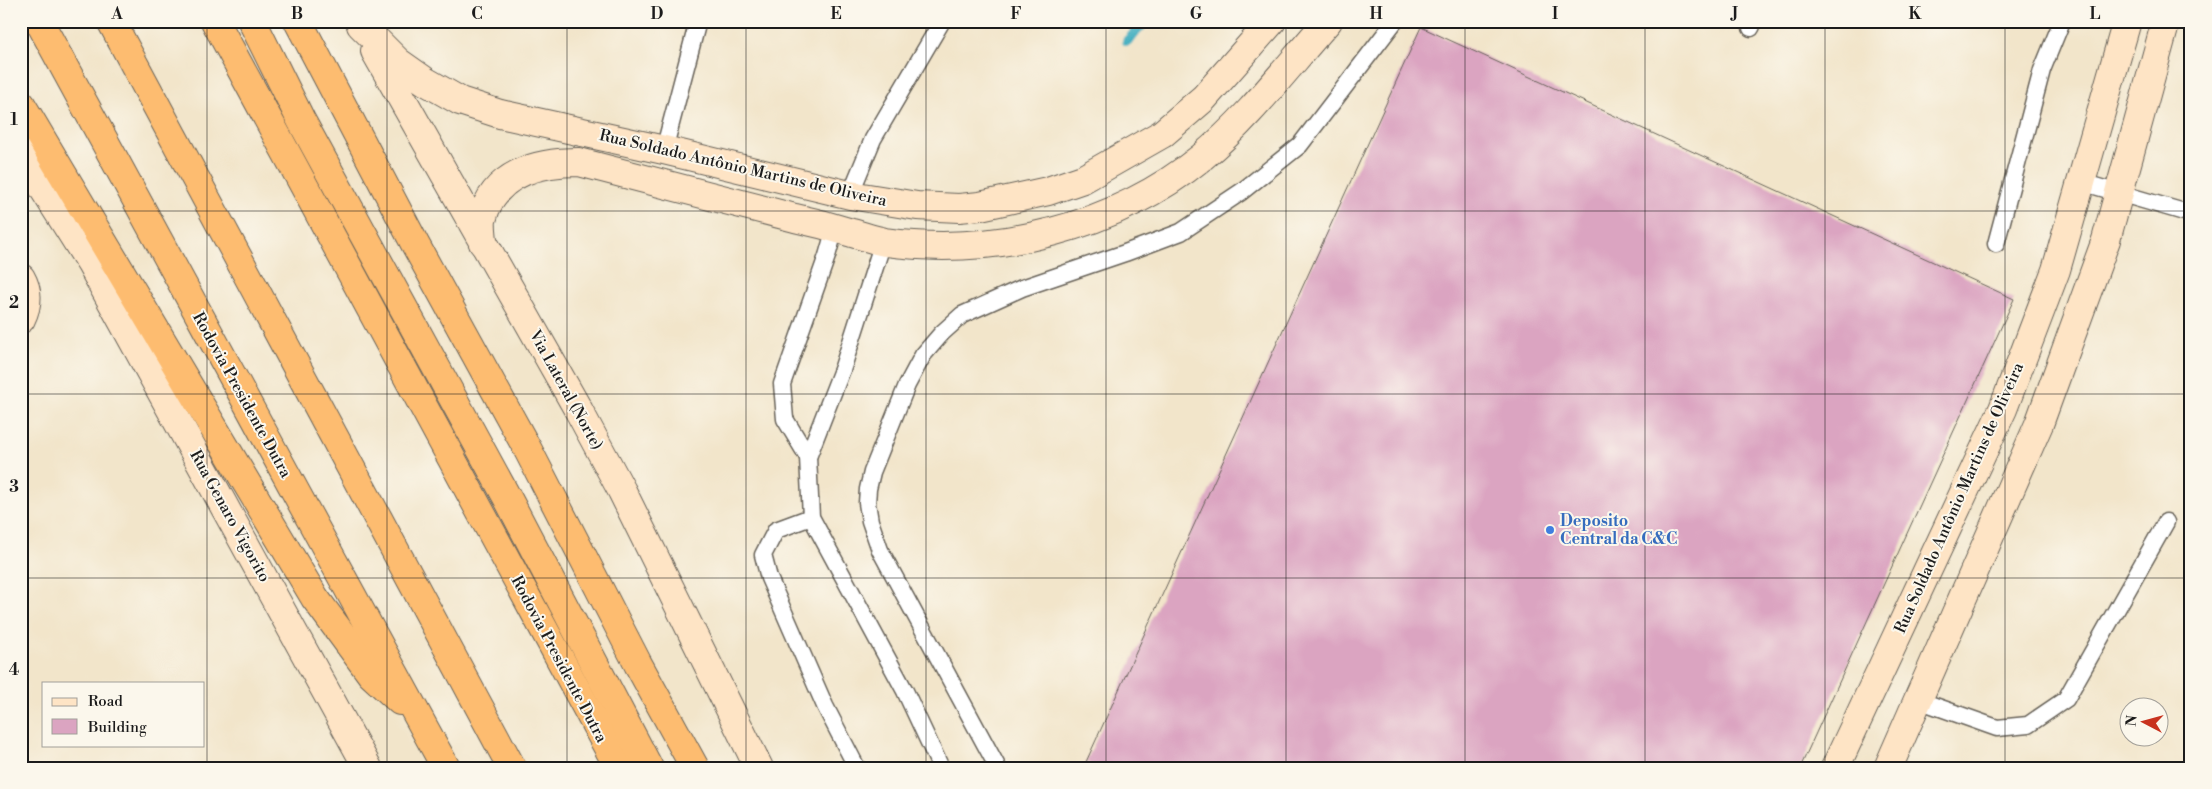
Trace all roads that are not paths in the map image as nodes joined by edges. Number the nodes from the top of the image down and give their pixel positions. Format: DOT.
graph roads {
  1 [pos="39,21"];
  2 [pos="111,21"];
  3 [pos="216,21"];
  4 [pos="252,21"];
  5 [pos="298,21"];
  6 [pos="698,21"];
  7 [pos="942,21"];
  8 [pos="1272,21"];
  9 [pos="1328,21"];
  10 [pos="1395,21"];
  11 [pos="2062,21"];
  12 [pos="2127,21"];
  13 [pos="2166,21"];
  14 [pos="360,23"];
  15 [pos="21,104"];
  16 [pos="664,150"];
  17 [pos="21,153"];
  18 [pos="2081,182"];
  19 [pos="2119,193"];
  20 [pos="850,196"];
  21 [pos="2191,214"];
  22 [pos="835,228"];
  23 [pos="883,242"];
  24 [pos="483,243"];
  25 [pos="1996,244"];
  26 [pos="21,278"];
  27 [pos="21,319"];
  28 [pos="808,457"];
  29 [pos="810,517"];
  30 [pos="2166,522"];
  31 [pos="1918,700"];
  32 [pos="418,719"];
  33 [pos="368,768"];
  34 [pos="446,768"];
  35 [pos="512,768"];
  36 [pos="619,768"];
  37 [pos="649,768"];
  38 [pos="695,768"];
  39 [pos="759,768"];
  40 [pos="857,768"];
  41 [pos="941,768"];
  42 [pos="998,768"];
  43 [pos="1835,768"];
  44 [pos="1888,768"];
  1 -- 32 [label="highway, Rodovia Presidente Dutra"];
  2 -- 35 [label="highway"];
  3 -- 36 [label="highway, Rodovia Presidente Dutra"];
  4 -- 37 [label="highway"];
  5 -- 38 [label="highway"];
  6 -- 16 [label="lane"];
  7 -- 20 [label="lane"];
  8 -- 20 [label="street, Rua Soldado Antônio Martins de Oliveira"];
  9 -- 23 [label="street, Rua Soldado Antônio Martins de Oliveira"];
  10 -- 42 [label="lane"];
  11 -- 25 [label="lane"];
  12 -- 18 [label="street, Rua Soldado Antônio Martins de Oliveira"];
  13 -- 19 [label="street"];
  14 -- 16 [label="street, Rua Soldado Antônio Martins de Oliveira"];
  14 -- 24 [label="street, Via Lateral (Norte)"];
  15 -- 32 [label="highway"];
  16 -- 20 [label="street, Rua Soldado Antônio Martins de Oliveira"];
  17 -- 33 [label="street, Rua Genaro Vigorito"];
  18 -- 19 [label="lane"];
  18 -- 43 [label="street, Rua Soldado Antônio Martins de Oliveira"];
  19 -- 21 [label="lane"];
  19 -- 31 [label="street"];
  22 -- 23 [label="street, Rua Soldado Antônio Martins de Oliveira"];
  22 -- 24 [label="street, Rua Soldado Antônio Martins de Oliveira"];
  22 -- 28 [label="lane"];
  23 -- 28 [label="lane"];
  24 -- 39 [label="street, Via Lateral (Norte)"];
  26 -- 27 [label="street"];
  28 -- 29 [label="lane"];
  29 -- 40 [label="lane"];
  29 -- 41 [label="lane"];
  30 -- 31 [label="lane"];
  31 -- 44 [label="street"];
  32 -- 34 [label="highway, Rodovia Presidente Dutra"];
}
